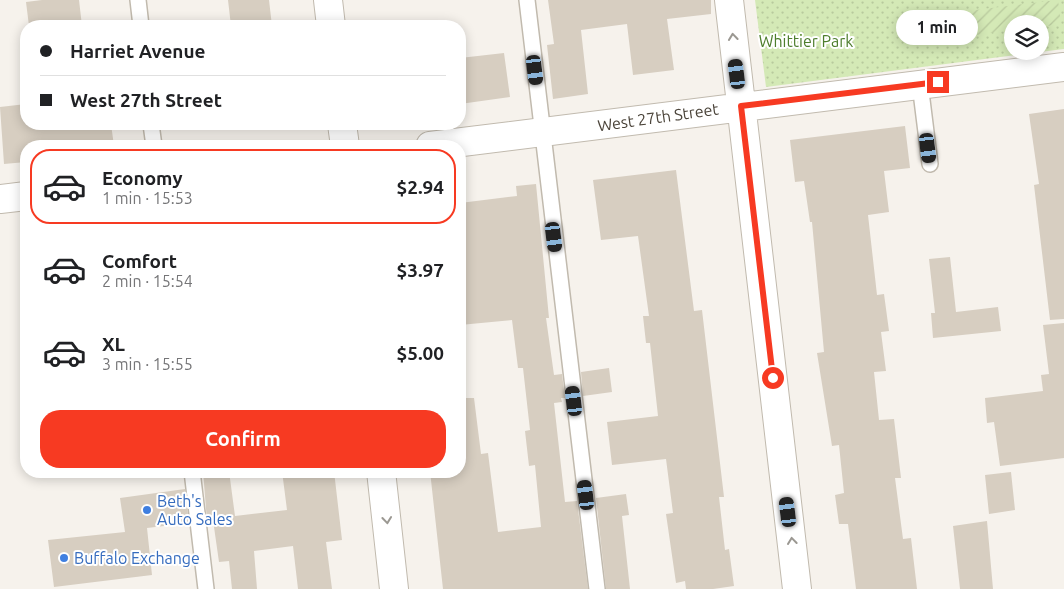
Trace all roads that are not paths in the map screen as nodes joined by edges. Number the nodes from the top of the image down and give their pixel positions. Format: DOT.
graph roads {
  1 [pos="138,0"];
  2 [pos="328,0"];
  3 [pos="527,0"];
  4 [pos="729,0"];
  5 [pos="140,20"];
  6 [pos="330,20"];
  7 [pos="1064,67"];
  8 [pos="920,84"];
  9 [pos="741,106"];
  10 [pos="542,132"];
  11 [pos="466,142"];
  12 [pos="930,164"];
  13 [pos="20,197"];
  14 [pos="0,200"];
  15 [pos="193,478"];
  16 [pos="382,478"];
  17 [pos="206,589"];
  18 [pos="394,589"];
  19 [pos="597,589"];
  20 [pos="798,589"];
  1 -- 5 [label="lane"];
  2 -- 6 [label="street"];
  3 -- 10 [label="lane"];
  9 -- 4 [label="street, one-way"];
  7 -- 8 [label="street, West 27th Street"];
  8 -- 9 [label="street, West 27th Street"];
  8 -- 12 [label="lane"];
  9 -- 10 [label="street, West 27th Street"];
  20 -- 9 [label="street, one-way"];
  10 -- 11 [label="street, West 27th Street"];
  10 -- 19 [label="lane"];
  13 -- 14 [label="street"];
  15 -- 17 [label="lane"];
  16 -- 18 [label="street, one-way"];
}
